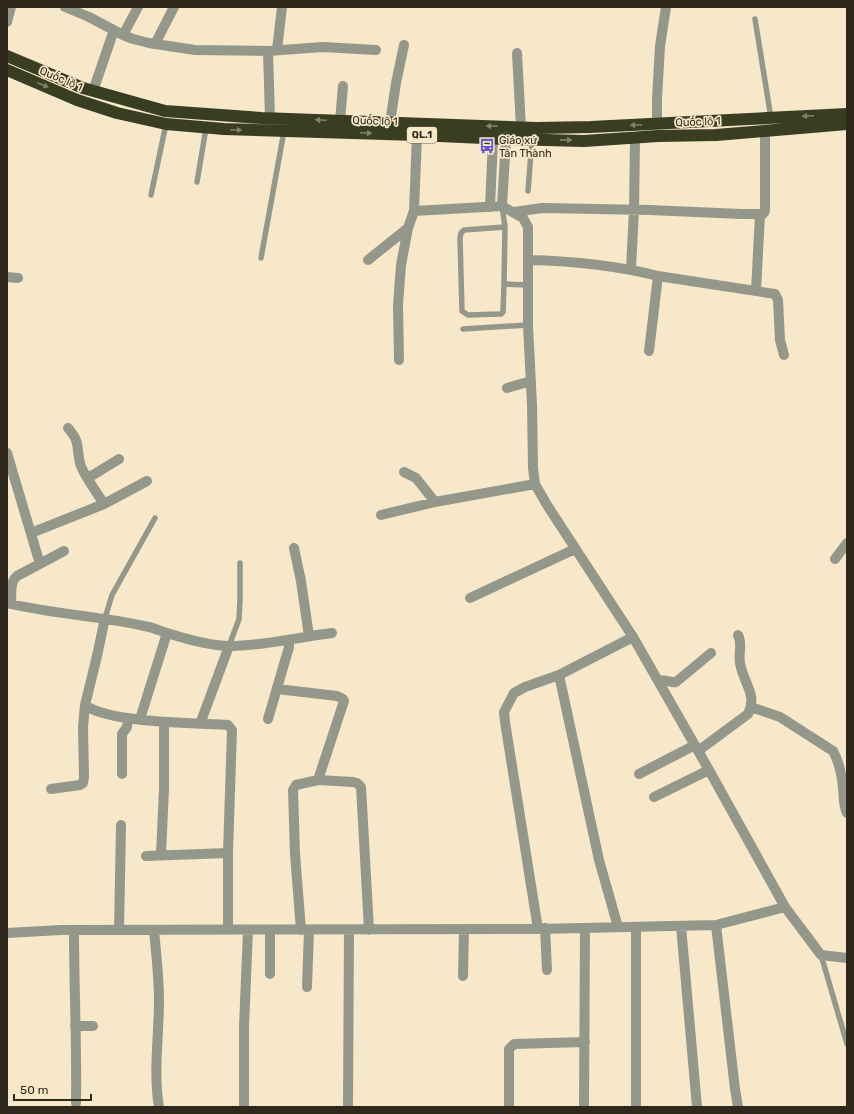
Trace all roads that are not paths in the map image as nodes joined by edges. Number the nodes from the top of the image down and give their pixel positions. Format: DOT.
graph roads {
  1 [pos="11,7"];
  2 [pos="65,7"];
  3 [pos="138,7"];
  4 [pos="174,7"];
  5 [pos="282,7"];
  6 [pos="666,7"];
  7 [pos="755,19"];
  8 [pos="7,22"];
  9 [pos="119,33"];
  10 [pos="155,44"];
  11 [pos="404,45"];
  12 [pos="272,50"];
  13 [pos="376,50"];
  14 [pos="517,53"];
  15 [pos="7,56"];
  16 [pos="7,70"];
  17 [pos="343,86"];
  18 [pos="93,91"];
  19 [pos="847,114"];
  20 [pos="270,118"];
  21 [pos="771,118"];
  22 [pos="340,121"];
  23 [pos="390,123"];
  24 [pos="166,124"];
  25 [pos="657,124"];
  26 [pos="847,124"];
  27 [pos="206,128"];
  28 [pos="520,128"];
  29 [pos="765,130"];
  30 [pos="284,131"];
  31 [pos="417,135"];
  32 [pos="635,138"];
  33 [pos="493,139"];
  34 [pos="506,139"];
  35 [pos="532,140"];
  36 [pos="197,182"];
  37 [pos="528,191"];
  38 [pos="151,195"];
  39 [pos="502,206"];
  40 [pos="490,207"];
  41 [pos="634,210"];
  42 [pos="414,212"];
  43 [pos="514,212"];
  44 [pos="760,214"];
  45 [pos="505,227"];
  46 [pos="408,228"];
  47 [pos="261,258"];
  48 [pos="368,260"];
  49 [pos="528,260"];
  50 [pos="631,269"];
  51 [pos="7,276"];
  52 [pos="658,276"];
  53 [pos="18,278"];
  54 [pos="504,284"];
  55 [pos="528,285"];
  56 [pos="756,291"];
  57 [pos="528,325"];
  58 [pos="463,329"];
  59 [pos="649,351"];
  60 [pos="784,355"];
  61 [pos="399,360"];
  62 [pos="531,382"];
  63 [pos="508,388"];
  64 [pos="68,428"];
  65 [pos="7,453"];
  66 [pos="119,459"];
  67 [pos="404,472"];
  68 [pos="88,478"];
  69 [pos="147,481"];
  70 [pos="535,484"];
  71 [pos="435,502"];
  72 [pos="104,504"];
  73 [pos="381,515"];
  74 [pos="155,518"];
  75 [pos="31,534"];
  76 [pos="847,543"];
  77 [pos="294,548"];
  78 [pos="576,549"];
  79 [pos="64,551"];
  80 [pos="836,559"];
  81 [pos="240,563"];
  82 [pos="40,564"];
  83 [pos="470,598"];
  84 [pos="9,604"];
  85 [pos="105,618"];
  86 [pos="167,633"];
  87 [pos="332,633"];
  88 [pos="738,635"];
  89 [pos="309,636"];
  90 [pos="633,637"];
  91 [pos="289,640"];
  92 [pos="229,646"];
  93 [pos="711,653"];
  94 [pos="559,675"];
  95 [pos="658,681"];
  96 [pos="277,689"];
  97 [pos="85,705"];
  98 [pos="751,707"];
  99 [pos="128,718"];
  100 [pos="140,719"];
  101 [pos="268,719"];
  102 [pos="164,722"];
  103 [pos="200,724"];
  104 [pos="696,748"];
  105 [pos="709,770"];
  106 [pos="122,774"];
  107 [pos="639,774"];
  108 [pos="318,780"];
  109 [pos="51,789"];
  110 [pos="654,797"];
  111 [pos="847,813"];
  112 [pos="121,825"];
  113 [pos="228,853"];
  114 [pos="161,855"];
  115 [pos="146,856"];
  116 [pos="785,907"];
  117 [pos="716,925"];
  118 [pos="681,926"];
  119 [pos="618,927"];
  120 [pos="636,927"];
  121 [pos="542,928"];
  122 [pos="585,928"];
  123 [pos="464,929"];
  124 [pos="74,930"];
  125 [pos="120,930"];
  126 [pos="154,930"];
  127 [pos="228,930"];
  128 [pos="248,930"];
  129 [pos="270,930"];
  130 [pos="305,930"];
  131 [pos="349,930"];
  132 [pos="369,930"];
  133 [pos="7,932"];
  134 [pos="821,955"];
  135 [pos="847,958"];
  136 [pos="547,970"];
  137 [pos="270,974"];
  138 [pos="463,976"];
  139 [pos="307,987"];
  140 [pos="75,1026"];
  141 [pos="94,1026"];
  142 [pos="584,1042"];
  143 [pos="847,1044"];
  144 [pos="76,1103"];
  145 [pos="159,1107"];
  146 [pos="244,1107"];
  147 [pos="348,1107"];
  148 [pos="509,1107"];
  149 [pos="584,1107"];
  150 [pos="636,1107"];
  151 [pos="697,1107"];
  152 [pos="738,1107"];
  1 -- 8 [label="street"];
  2 -- 9 [label="street"];
  3 -- 9 [label="street"];
  4 -- 10 [label="street"];
  5 -- 12 [label="street"];
  6 -- 25 [label="street"];
  7 -- 21 [label="lane"];
  9 -- 10 [label="street"];
  9 -- 18 [label="street"];
  10 -- 12 [label="street"];
  11 -- 23 [label="street"];
  12 -- 13 [label="street"];
  12 -- 20 [label="street"];
  14 -- 28 [label="street"];
  15 -- 18 [label="highway, Quốc lộ 1 / QL.1"];
  16 -- 24 [label="highway, Quốc lộ 1 / QL.1, one-way"];
  17 -- 22 [label="street"];
  18 -- 20 [label="highway, Quốc lộ 1 / QL.1"];
  19 -- 21 [label="highway, Quốc lộ 1 / QL.1, one-way"];
  22 -- 20 [label="highway, Quốc lộ 1 / QL.1, one-way"];
  21 -- 25 [label="highway, Quốc lộ 1 / QL.1"];
  22 -- 23 [label="highway, Quốc lộ 1 / QL.1"];
  28 -- 23 [label="highway, Quốc lộ 1 / QL.1, one-way"];
  24 -- 27 [label="highway, Quốc lộ 1 / QL.1"];
  24 -- 38 [label="lane"];
  25 -- 28 [label="highway, Quốc lộ 1 / QL.1, one-way"];
  26 -- 29 [label="highway, Quốc lộ 1 / QL.1"];
  27 -- 30 [label="highway, Quốc lộ 1 / QL.1, one-way"];
  27 -- 36 [label="lane"];
  29 -- 32 [label="highway, Quốc lộ 1 / QL.1"];
  29 -- 44 [label="street"];
  30 -- 31 [label="highway, Quốc lộ 1 / QL.1, one-way"];
  30 -- 47 [label="lane"];
  31 -- 33 [label="highway, Quốc lộ 1 / QL.1"];
  31 -- 42 [label="street"];
  35 -- 32 [label="highway, Quốc lộ 1 / QL.1, one-way"];
  32 -- 41 [label="street"];
  33 -- 34 [label="highway, Quốc lộ 1 / QL.1"];
  33 -- 40 [label="street"];
  34 -- 35 [label="highway, Quốc lộ 1 / QL.1"];
  34 -- 39 [label="street"];
  35 -- 37 [label="lane"];
  39 -- 40 [label="street"];
  39 -- 43 [label="street"];
  39 -- 45 [label="lane"];
  40 -- 42 [label="street"];
  41 -- 43 [label="street"];
  41 -- 44 [label="street"];
  41 -- 50 [label="street"];
  42 -- 46 [label="street"];
  43 -- 49 [label="street"];
  44 -- 56 [label="street"];
  45 -- 54 [label="lane"];
  45 -- 54 [label="lane"];
  46 -- 48 [label="street"];
  46 -- 61 [label="street"];
  49 -- 50 [label="street"];
  49 -- 55 [label="street"];
  50 -- 52 [label="street"];
  51 -- 53 [label="street"];
  52 -- 56 [label="street"];
  52 -- 59 [label="street"];
  54 -- 55 [label="lane"];
  55 -- 57 [label="street"];
  56 -- 60 [label="street"];
  57 -- 58 [label="lane"];
  57 -- 62 [label="street"];
  62 -- 63 [label="street"];
  62 -- 70 [label="street"];
  64 -- 68 [label="street"];
  65 -- 75 [label="street"];
  66 -- 68 [label="street"];
  67 -- 71 [label="street"];
  68 -- 72 [label="street"];
  69 -- 72 [label="street"];
  70 -- 71 [label="street"];
  70 -- 78 [label="street"];
  71 -- 73 [label="street"];
  72 -- 75 [label="street"];
  74 -- 85 [label="lane"];
  75 -- 82 [label="street"];
  76 -- 80 [label="street"];
  77 -- 89 [label="street"];
  78 -- 83 [label="street"];
  78 -- 90 [label="street"];
  79 -- 82 [label="street"];
  81 -- 92 [label="lane"];
  82 -- 84 [label="street"];
  84 -- 85 [label="street"];
  85 -- 86 [label="street"];
  85 -- 97 [label="street"];
  86 -- 92 [label="street"];
  86 -- 100 [label="street"];
  87 -- 89 [label="street"];
  88 -- 98 [label="street"];
  89 -- 91 [label="street"];
  90 -- 94 [label="street"];
  90 -- 95 [label="street"];
  91 -- 92 [label="street"];
  91 -- 96 [label="street"];
  92 -- 103 [label="street"];
  93 -- 95 [label="street"];
  94 -- 119 [label="street"];
  94 -- 121 [label="street"];
  95 -- 104 [label="street"];
  96 -- 101 [label="street"];
  96 -- 108 [label="street"];
  97 -- 99 [label="street"];
  97 -- 109 [label="street"];
  98 -- 104 [label="street"];
  98 -- 111 [label="street"];
  99 -- 100 [label="street"];
  99 -- 106 [label="street"];
  100 -- 102 [label="street"];
  102 -- 103 [label="street"];
  102 -- 114 [label="street"];
  103 -- 113 [label="street"];
  104 -- 105 [label="street"];
  104 -- 107 [label="street"];
  105 -- 110 [label="street"];
  105 -- 116 [label="street"];
  108 -- 130 [label="street"];
  108 -- 132 [label="street"];
  112 -- 125 [label="street"];
  113 -- 114 [label="street"];
  113 -- 127 [label="street"];
  114 -- 115 [label="street"];
  116 -- 117 [label="street"];
  116 -- 134 [label="street"];
  117 -- 118 [label="street"];
  117 -- 152 [label="street"];
  118 -- 120 [label="street"];
  118 -- 151 [label="street"];
  119 -- 120 [label="street"];
  119 -- 122 [label="street"];
  120 -- 150 [label="street"];
  121 -- 122 [label="street"];
  121 -- 123 [label="street"];
  121 -- 136 [label="street"];
  122 -- 142 [label="street"];
  123 -- 132 [label="street"];
  123 -- 138 [label="street"];
  124 -- 125 [label="street"];
  124 -- 133 [label="street"];
  124 -- 140 [label="street"];
  125 -- 126 [label="street"];
  126 -- 127 [label="street"];
  126 -- 145 [label="street"];
  127 -- 128 [label="street"];
  128 -- 129 [label="street"];
  128 -- 146 [label="street"];
  129 -- 130 [label="street"];
  129 -- 137 [label="street"];
  130 -- 131 [label="street"];
  130 -- 139 [label="street"];
  131 -- 132 [label="street"];
  131 -- 147 [label="street"];
  134 -- 135 [label="street"];
  134 -- 143 [label="lane"];
  140 -- 141 [label="street"];
  140 -- 144 [label="street"];
  142 -- 148 [label="street"];
  142 -- 149 [label="street"];
}
